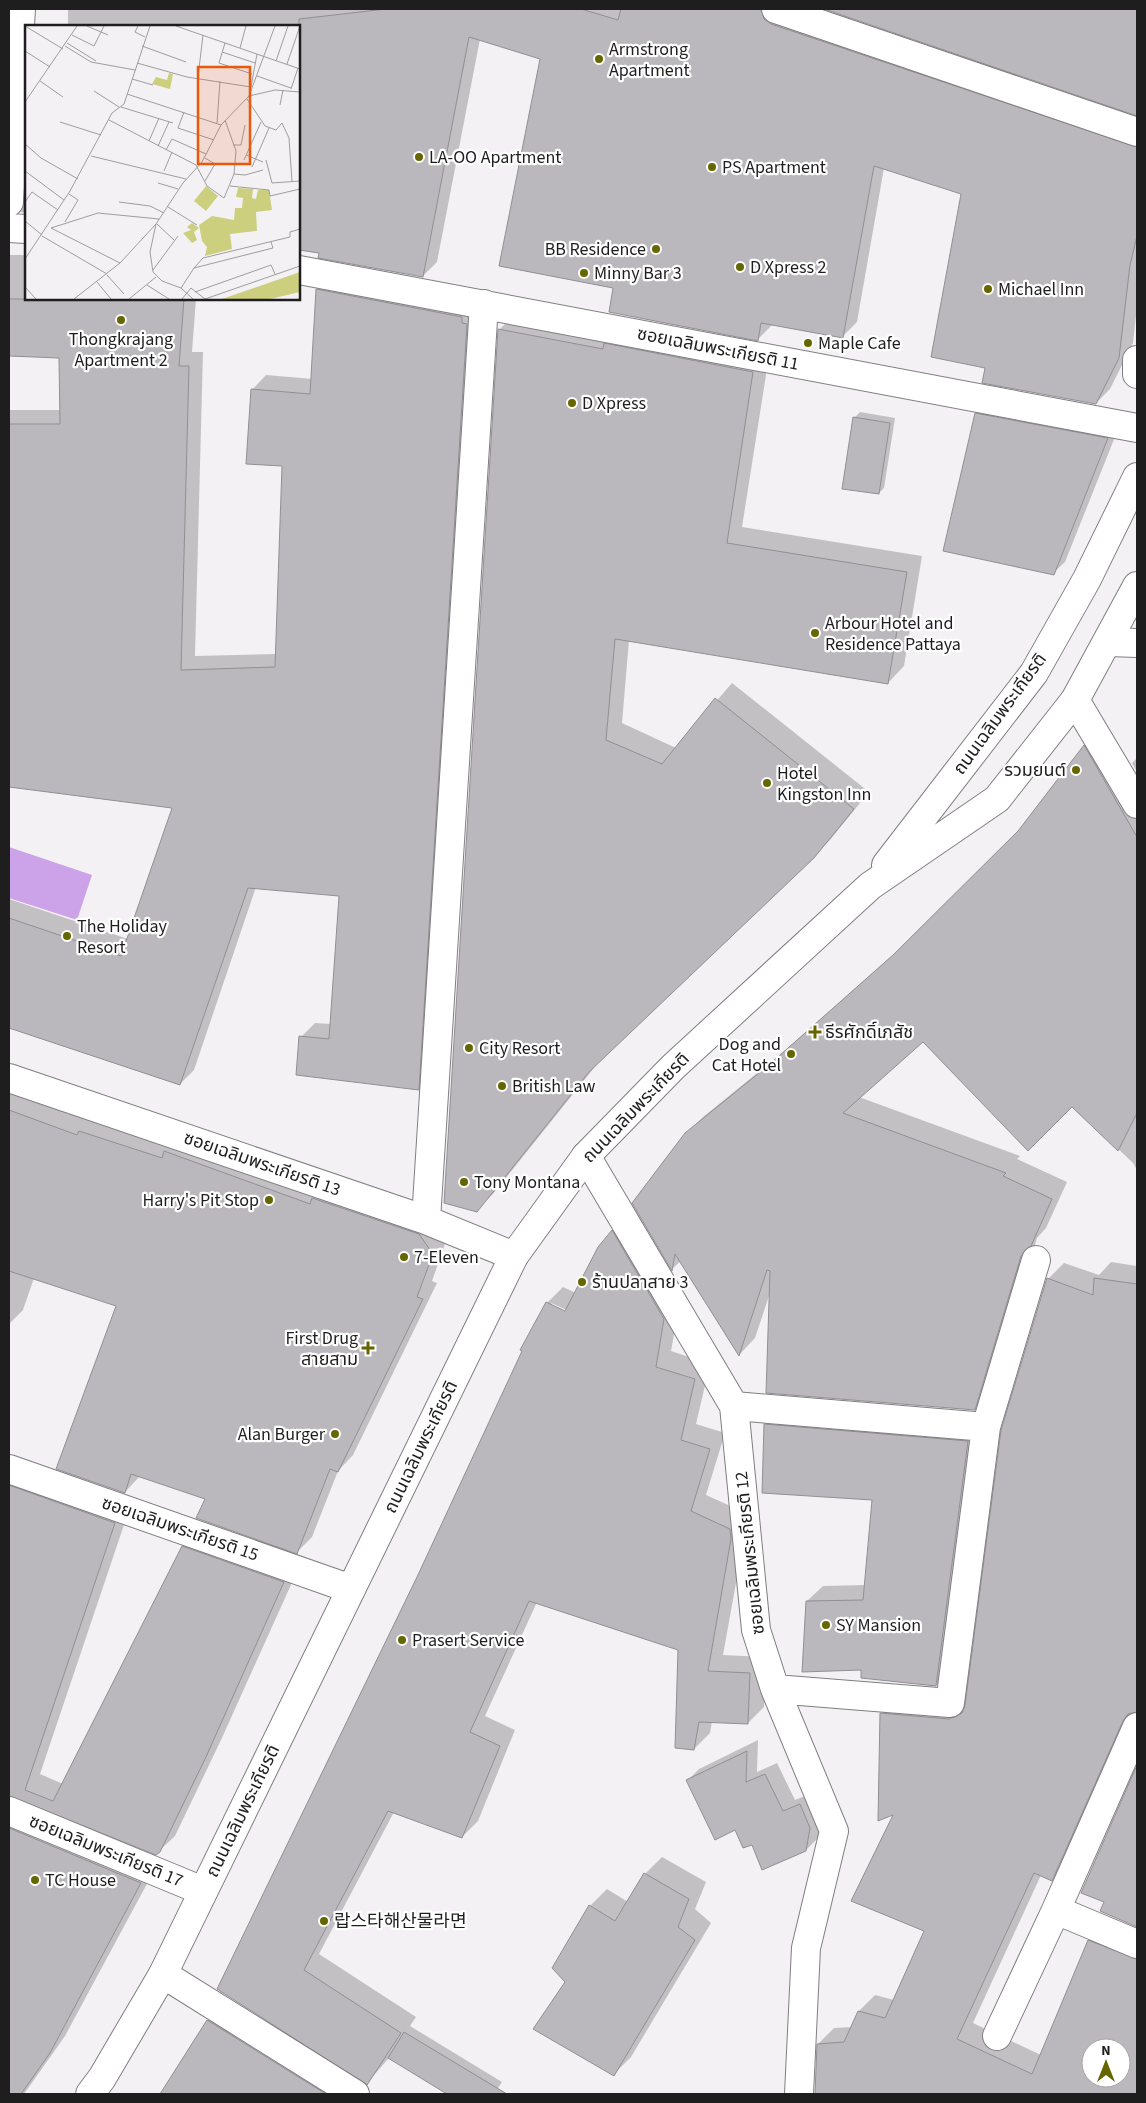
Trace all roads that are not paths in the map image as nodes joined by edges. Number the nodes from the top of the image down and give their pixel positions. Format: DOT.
graph roads {
  1 [pos="21,9"];
  2 [pos="776,9"];
  3 [pos="1137,132"];
  4 [pos="9,202"];
  5 [pos="9,228"];
  6 [pos="25,229"];
  7 [pos="300,270"];
  8 [pos="484,304"];
  9 [pos="1137,360"];
  10 [pos="1137,374"];
  11 [pos="1137,428"];
  12 [pos="1137,477"];
  13 [pos="1137,586"];
  14 [pos="1109,642"];
  15 [pos="1137,643"];
  16 [pos="1075,700"];
  17 [pos="1137,804"];
  18 [pos="870,886"];
  19 [pos="9,1078"];
  20 [pos="586,1156"];
  21 [pos="426,1220"];
  22 [pos="514,1256"];
  23 [pos="1036,1260"];
  24 [pos="734,1406"];
  25 [pos="986,1427"];
  26 [pos="9,1469"];
  27 [pos="351,1589"];
  28 [pos="775,1689"];
  29 [pos="1137,1727"];
  30 [pos="9,1811"];
  31 [pos="203,1891"];
  32 [pos="1056,1910"];
  33 [pos="1137,1944"];
  34 [pos="163,1974"];
  35 [pos="997,2036"];
  36 [pos="90,2094"];
  37 [pos="355,2094"];
  38 [pos="799,2094"];
  1 -- 4 [label="street"];
  2 -- 3 [label="street"];
  5 -- 6 [label="street"];
  7 -- 8 [label="street, ซอยเฉลิมพระเกียรติ 11"];
  8 -- 11 [label="street, ซอยเฉลิมพระเกียรติ 11"];
  8 -- 21 [label="street"];
  9 -- 10 [label="street"];
  12 -- 18 [label="street, ถนนเฉลิมพระเกียรติ"];
  13 -- 14 [label="street, ถนนเฉลิมพระเกียรติ"];
  14 -- 15 [label="street"];
  14 -- 16 [label="street, ถนนเฉลิมพระเกียรติ"];
  16 -- 17 [label="street"];
  16 -- 18 [label="street, ถนนเฉลิมพระเกียรติ"];
  18 -- 20 [label="street, ถนนเฉลิมพระเกียรติ"];
  19 -- 21 [label="street, ซอยเฉลิมพระเกียรติ 13"];
  20 -- 22 [label="street, ถนนเฉลิมพระเกียรติ"];
  20 -- 24 [label="street, ซอยเฉลิมพระเกียรติ 12"];
  21 -- 22 [label="street, ซอยเฉลิมพระเกียรติ 13"];
  22 -- 27 [label="street, ถนนเฉลิมพระเกียรติ"];
  23 -- 25 [label="street"];
  24 -- 25 [label="street"];
  24 -- 28 [label="street, ซอยเฉลิมพระเกียรติ 12"];
  25 -- 28 [label="street"];
  26 -- 27 [label="street, ซอยเฉลิมพระเกียรติ 15"];
  27 -- 31 [label="street, ถนนเฉลิมพระเกียรติ"];
  28 -- 38 [label="street, ซอยเฉลิมพระเกียรติ 12"];
  29 -- 32 [label="street"];
  30 -- 31 [label="street, ซอยเฉลิมพระเกียรติ 17"];
  31 -- 34 [label="street, ถนนเฉลิมพระเกียรติ"];
  32 -- 33 [label="street"];
  32 -- 35 [label="street"];
  34 -- 36 [label="street, ถนนเฉลิมพระเกียรติ"];
  34 -- 37 [label="street"];
}
